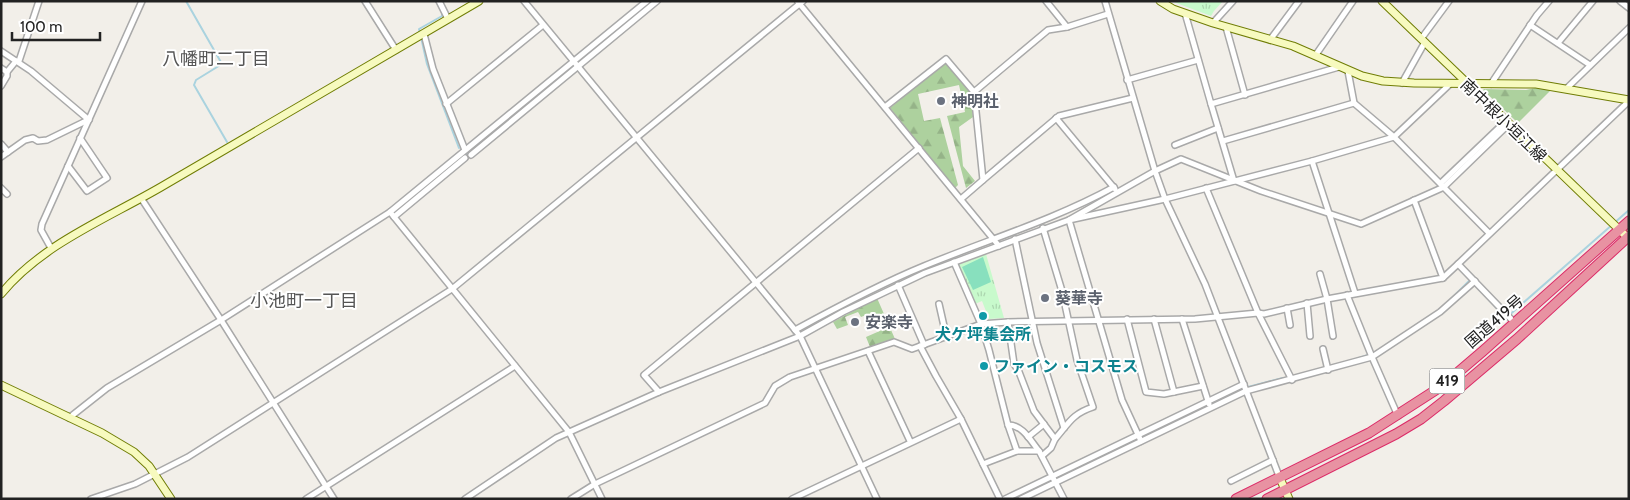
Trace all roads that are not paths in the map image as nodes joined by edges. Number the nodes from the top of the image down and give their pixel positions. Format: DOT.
graph roads {
  1 [pos="39,1"];
  2 [pos="142,1"];
  3 [pos="365,1"];
  4 [pos="439,1"];
  5 [pos="479,1"];
  6 [pos="524,1"];
  7 [pos="646,1"];
  8 [pos="657,1"];
  9 [pos="1046,1"];
  10 [pos="1105,1"];
  11 [pos="1160,1"];
  12 [pos="1233,1"];
  13 [pos="1299,1"];
  14 [pos="1353,1"];
  15 [pos="1382,1"];
  16 [pos="1449,1"];
  17 [pos="1549,1"];
  18 [pos="1593,1"];
  19 [pos="1620,1"];
  20 [pos="800,2"];
  21 [pos="1629,8"];
  22 [pos="1185,13"];
  23 [pos="1108,14"];
  24 [pos="448,19"];
  25 [pos="1213,23"];
  26 [pos="543,24"];
  27 [pos="1530,25"];
  28 [pos="1067,27"];
  29 [pos="1226,27"];
  30 [pos="1629,28"];
  31 [pos="421,36"];
  32 [pos="1270,40"];
  33 [pos="1423,40"];
  34 [pos="1558,43"];
  35 [pos="396,50"];
  36 [pos="1,51"];
  37 [pos="1315,56"];
  38 [pos="1198,60"];
  39 [pos="18,61"];
  40 [pos="576,63"];
  41 [pos="1590,65"];
  42 [pos="1339,67"];
  43 [pos="1,68"];
  44 [pos="1348,71"];
  45 [pos="7,72"];
  46 [pos="1127,80"];
  47 [pos="1402,83"];
  48 [pos="1466,83"];
  49 [pos="1450,84"];
  50 [pos="1492,84"];
  51 [pos="1,86"];
  52 [pos="1566,90"];
  53 [pos="974,92"];
  54 [pos="1245,95"];
  55 [pos="1133,98"];
  56 [pos="1629,101"];
  57 [pos="1354,103"];
  58 [pos="446,104"];
  59 [pos="1211,104"];
  60 [pos="885,107"];
  61 [pos="1056,118"];
  62 [pos="89,120"];
  63 [pos="1507,123"];
  64 [pos="1218,128"];
  65 [pos="1394,137"];
  66 [pos="80,138"];
  67 [pos="636,138"];
  68 [pos="1223,141"];
  69 [pos="1,144"];
  70 [pos="1176,144"];
  71 [pos="919,148"];
  72 [pos="466,149"];
  73 [pos="8,152"];
  74 [pos="1,157"];
  75 [pos="465,158"];
  76 [pos="1312,161"];
  77 [pos="68,166"];
  78 [pos="1557,170"];
  79 [pos="1155,171"];
  80 [pos="982,180"];
  81 [pos="1234,181"];
  82 [pos="1442,185"];
  83 [pos="1,188"];
  84 [pos="1206,188"];
  85 [pos="1116,189"];
  86 [pos="7,194"];
  87 [pos="141,198"];
  88 [pos="961,198"];
  89 [pos="1165,199"];
  90 [pos="1414,200"];
  91 [pos="390,212"];
  92 [pos="1330,215"];
  93 [pos="394,217"];
  94 [pos="1069,220"];
  95 [pos="1629,221"];
  96 [pos="1043,228"];
  97 [pos="1620,230"];
  98 [pos="1489,233"];
  99 [pos="993,238"];
  100 [pos="1628,238"];
  101 [pos="1015,239"];
  102 [pos="999,246"];
  103 [pos="51,248"];
  104 [pos="954,262"];
  105 [pos="1458,264"];
  106 [pos="1320,274"];
  107 [pos="1443,278"];
  108 [pos="1474,281"];
  109 [pos="756,282"];
  110 [pos="898,285"];
  111 [pos="452,289"];
  112 [pos="1355,293"];
  113 [pos="1,294"];
  114 [pos="1347,295"];
  115 [pos="1327,299"];
  116 [pos="1307,303"];
  117 [pos="939,304"];
  118 [pos="1286,308"];
  119 [pos="1258,313"];
  120 [pos="1182,318"];
  121 [pos="1218,318"];
  122 [pos="1128,319"];
  123 [pos="1154,319"];
  124 [pos="1511,319"];
  125 [pos="221,320"];
  126 [pos="1069,320"];
  127 [pos="1099,320"];
  128 [pos="1032,321"];
  129 [pos="1008,322"];
  130 [pos="981,324"];
  131 [pos="1290,325"];
  132 [pos="795,330"];
  133 [pos="946,335"];
  134 [pos="800,336"];
  135 [pos="1310,336"];
  136 [pos="1332,336"];
  137 [pos="922,345"];
  138 [pos="1323,349"];
  139 [pos="868,351"];
  140 [pos="1372,357"];
  141 [pos="515,366"];
  142 [pos="1327,368"];
  143 [pos="815,369"];
  144 [pos="1292,379"];
  145 [pos="1244,384"];
  146 [pos="1,385"];
  147 [pos="1203,386"];
  148 [pos="1246,391"];
  149 [pos="659,392"];
  150 [pos="1174,392"];
  151 [pos="273,402"];
  152 [pos="1210,405"];
  153 [pos="1398,416"];
  154 [pos="69,418"];
  155 [pos="962,419"];
  156 [pos="1044,424"];
  157 [pos="1008,425"];
  158 [pos="1064,428"];
  159 [pos="569,432"];
  160 [pos="1028,437"];
  161 [pos="1140,438"];
  162 [pos="1055,439"];
  163 [pos="910,442"];
  164 [pos="1016,451"];
  165 [pos="1040,454"];
  166 [pos="1273,460"];
  167 [pos="983,464"];
  168 [pos="862,465"];
  169 [pos="154,474"];
  170 [pos="1280,476"];
  171 [pos="1054,479"];
  172 [pos="1231,481"];
  173 [pos="594,484"];
  174 [pos="326,486"];
  175 [pos="1285,489"];
  176 [pos="91,499"];
  177 [pos="171,499"];
  178 [pos="306,499"];
  179 [pos="334,499"];
  180 [pos="465,499"];
  181 [pos="571,499"];
  182 [pos="602,499"];
  183 [pos="792,499"];
  184 [pos="877,499"];
  185 [pos="1000,499"];
  186 [pos="1005,499"];
  187 [pos="1021,499"];
  188 [pos="1064,499"];
  189 [pos="1236,499"];
  190 [pos="1267,499"];
  191 [pos="1289,499"];
  1 -- 39 [label="street"];
  2 -- 62 [label="street"];
  3 -- 35 [label="street"];
  4 -- 24 [label="street"];
  5 -- 24 [label="street"];
  6 -- 26 [label="street"];
  7 -- 40 [label="street"];
  8 -- 40 [label="street"];
  9 -- 28 [label="street"];
  10 -- 23 [label="street"];
  11 -- 22 [label="street"];
  12 -- 25 [label="street"];
  13 -- 32 [label="street"];
  14 -- 37 [label="street"];
  15 -- 33 [label="street, 南中根小垣江線"];
  16 -- 33 [label="street"];
  17 -- 27 [label="street"];
  18 -- 34 [label="street"];
  19 -- 21 [label="street"];
  20 -- 60 [label="street"];
  20 -- 67 [label="street"];
  22 -- 25 [label="street"];
  22 -- 38 [label="street"];
  23 -- 28 [label="street"];
  23 -- 46 [label="street"];
  24 -- 31 [label="street"];
  25 -- 29 [label="street"];
  26 -- 40 [label="street"];
  26 -- 58 [label="street"];
  27 -- 34 [label="street"];
  27 -- 50 [label="street"];
  28 -- 53 [label="street"];
  29 -- 32 [label="street"];
  29 -- 54 [label="street"];
  30 -- 41 [label="street"];
  31 -- 35 [label="street"];
  31 -- 58 [label="street"];
  32 -- 37 [label="street"];
  33 -- 47 [label="street"];
  33 -- 48 [label="street, 南中根小垣江線"];
  34 -- 41 [label="street"];
  35 -- 87 [label="street"];
  36 -- 39 [label="street"];
  37 -- 42 [label="street"];
  38 -- 46 [label="street"];
  38 -- 59 [label="street"];
  39 -- 45 [label="street"];
  39 -- 62 [label="street"];
  40 -- 67 [label="street"];
  40 -- 72 [label="street"];
  40 -- 72 [label="street"];
  41 -- 52 [label="street"];
  42 -- 44 [label="street"];
  42 -- 54 [label="street"];
  43 -- 45 [label="street"];
  44 -- 47 [label="street"];
  44 -- 57 [label="street"];
  45 -- 51 [label="street"];
  46 -- 55 [label="street"];
  47 -- 49 [label="street"];
  48 -- 49 [label="street"];
  48 -- 50 [label="street"];
  48 -- 63 [label="street, 南中根小垣江線"];
  49 -- 65 [label="street"];
  50 -- 52 [label="street"];
  52 -- 56 [label="street"];
  53 -- 60 [label="street"];
  53 -- 80 [label="street"];
  54 -- 59 [label="street"];
  55 -- 61 [label="street"];
  55 -- 79 [label="street"];
  56 -- 78 [label="street"];
  57 -- 65 [label="street"];
  57 -- 68 [label="street"];
  58 -- 72 [label="street"];
  59 -- 64 [label="street"];
  60 -- 71 [label="street"];
  61 -- 80 [label="street"];
  61 -- 85 [label="street"];
  62 -- 66 [label="street"];
  62 -- 73 [label="street"];
  63 -- 78 [label="street, 南中根小垣江線"];
  63 -- 82 [label="street"];
  64 -- 68 [label="street"];
  64 -- 70 [label="street"];
  65 -- 76 [label="street"];
  65 -- 82 [label="street"];
  66 -- 77 [label="street"];
  66 -- 77 [label="street"];
  67 -- 109 [label="street"];
  67 -- 111 [label="street"];
  68 -- 81 [label="street"];
  69 -- 73 [label="street"];
  71 -- 88 [label="street"];
  71 -- 109 [label="street"];
  72 -- 91 [label="street"];
  73 -- 74 [label="street"];
  75 -- 93 [label="street"];
  76 -- 81 [label="street"];
  76 -- 92 [label="street"];
  77 -- 103 [label="street"];
  78 -- 97 [label="street, 南中根小垣江線"];
  78 -- 98 [label="street"];
  79 -- 81 [label="street"];
  79 -- 85 [label="street"];
  79 -- 89 [label="street"];
  80 -- 88 [label="street"];
  81 -- 84 [label="street"];
  81 -- 92 [label="street"];
  82 -- 90 [label="street"];
  82 -- 98 [label="street"];
  83 -- 86 [label="street"];
  84 -- 89 [label="street"];
  84 -- 119 [label="street"];
  85 -- 94 [label="street"];
  85 -- 99 [label="street"];
  87 -- 103 [label="street"];
  87 -- 125 [label="street"];
  88 -- 99 [label="street"];
  89 -- 94 [label="street"];
  89 -- 121 [label="street"];
  90 -- 92 [label="street"];
  90 -- 107 [label="street"];
  91 -- 93 [label="street"];
  91 -- 125 [label="street"];
  92 -- 112 [label="street"];
  93 -- 111 [label="street"];
  94 -- 96 [label="street"];
  94 -- 127 [label="street"];
  95 -- 97 [label="highway, 国道419号 / 419"];
  96 -- 101 [label="street"];
  96 -- 126 [label="street"];
  97 -- 100 [label="street, 南中根小垣江線"];
  97 -- 153 [label="highway, 国道419号 / 419"];
  98 -- 105 [label="street"];
  99 -- 102 [label="street"];
  99 -- 132 [label="street"];
  100 -- 175 [label="highway, 国道419号 / 419"];
  101 -- 102 [label="street"];
  101 -- 128 [label="street"];
  102 -- 104 [label="street"];
  103 -- 113 [label="street"];
  104 -- 110 [label="street"];
  104 -- 130 [label="street"];
  105 -- 107 [label="street"];
  105 -- 108 [label="street"];
  106 -- 115 [label="street"];
  107 -- 112 [label="street"];
  108 -- 124 [label="street"];
  108 -- 140 [label="street"];
  109 -- 132 [label="street"];
  109 -- 149 [label="street"];
  110 -- 134 [label="street"];
  110 -- 137 [label="street"];
  111 -- 141 [label="street"];
  111 -- 151 [label="street"];
  112 -- 114 [label="street"];
  114 -- 115 [label="street"];
  114 -- 140 [label="street"];
  115 -- 116 [label="street"];
  115 -- 136 [label="street"];
  116 -- 118 [label="street"];
  116 -- 135 [label="street"];
  117 -- 133 [label="street"];
  118 -- 119 [label="street"];
  118 -- 131 [label="street"];
  119 -- 121 [label="street"];
  119 -- 144 [label="street"];
  120 -- 121 [label="street"];
  120 -- 123 [label="street"];
  120 -- 147 [label="street"];
  121 -- 145 [label="street"];
  122 -- 123 [label="street"];
  122 -- 127 [label="street"];
  122 -- 150 [label="street"];
  123 -- 150 [label="street"];
  125 -- 151 [label="street"];
  125 -- 154 [label="street"];
  126 -- 127 [label="street"];
  126 -- 128 [label="street"];
  126 -- 158 [label="street"];
  127 -- 161 [label="street"];
  128 -- 129 [label="street"];
  128 -- 158 [label="street"];
  129 -- 130 [label="street"];
  129 -- 156 [label="street"];
  130 -- 133 [label="street"];
  130 -- 157 [label="street"];
  132 -- 134 [label="street"];
  133 -- 137 [label="street"];
  134 -- 143 [label="street"];
  134 -- 149 [label="street"];
  137 -- 139 [label="street"];
  137 -- 155 [label="street"];
  138 -- 142 [label="street"];
  139 -- 143 [label="street"];
  139 -- 163 [label="street"];
  140 -- 142 [label="street"];
  140 -- 153 [label="street"];
  141 -- 159 [label="street"];
  141 -- 174 [label="street"];
  142 -- 144 [label="street"];
  143 -- 168 [label="street"];
  143 -- 173 [label="street"];
  144 -- 148 [label="street"];
  145 -- 148 [label="street"];
  145 -- 152 [label="street"];
  146 -- 154 [label="street"];
  147 -- 150 [label="street"];
  147 -- 152 [label="street"];
  148 -- 152 [label="street"];
  148 -- 166 [label="street"];
  149 -- 159 [label="street"];
  151 -- 169 [label="street"];
  151 -- 174 [label="street"];
  152 -- 161 [label="street"];
  153 -- 170 [label="highway, 国道419号 / 419"];
  154 -- 169 [label="street"];
  155 -- 163 [label="street"];
  155 -- 167 [label="street"];
  156 -- 160 [label="street"];
  156 -- 162 [label="street"];
  157 -- 160 [label="street"];
  157 -- 164 [label="street"];
  158 -- 162 [label="street"];
  159 -- 173 [label="street"];
  159 -- 180 [label="street"];
  160 -- 165 [label="street"];
  161 -- 171 [label="street"];
  162 -- 165 [label="street"];
  163 -- 168 [label="street"];
  164 -- 165 [label="street"];
  164 -- 167 [label="street"];
  165 -- 171 [label="street"];
  166 -- 170 [label="street"];
  166 -- 172 [label="street"];
  167 -- 185 [label="street"];
  168 -- 183 [label="street"];
  168 -- 184 [label="street"];
  169 -- 176 [label="street"];
  169 -- 177 [label="street"];
  170 -- 175 [label="street"];
  170 -- 189 [label="highway, 国道419号 / 419"];
  171 -- 186 [label="street"];
  171 -- 187 [label="street"];
  171 -- 188 [label="street"];
  173 -- 181 [label="street"];
  173 -- 182 [label="street"];
  174 -- 178 [label="street"];
  174 -- 179 [label="street"];
  175 -- 190 [label="highway, 国道419号 / 419"];
  175 -- 191 [label="street"];
}
